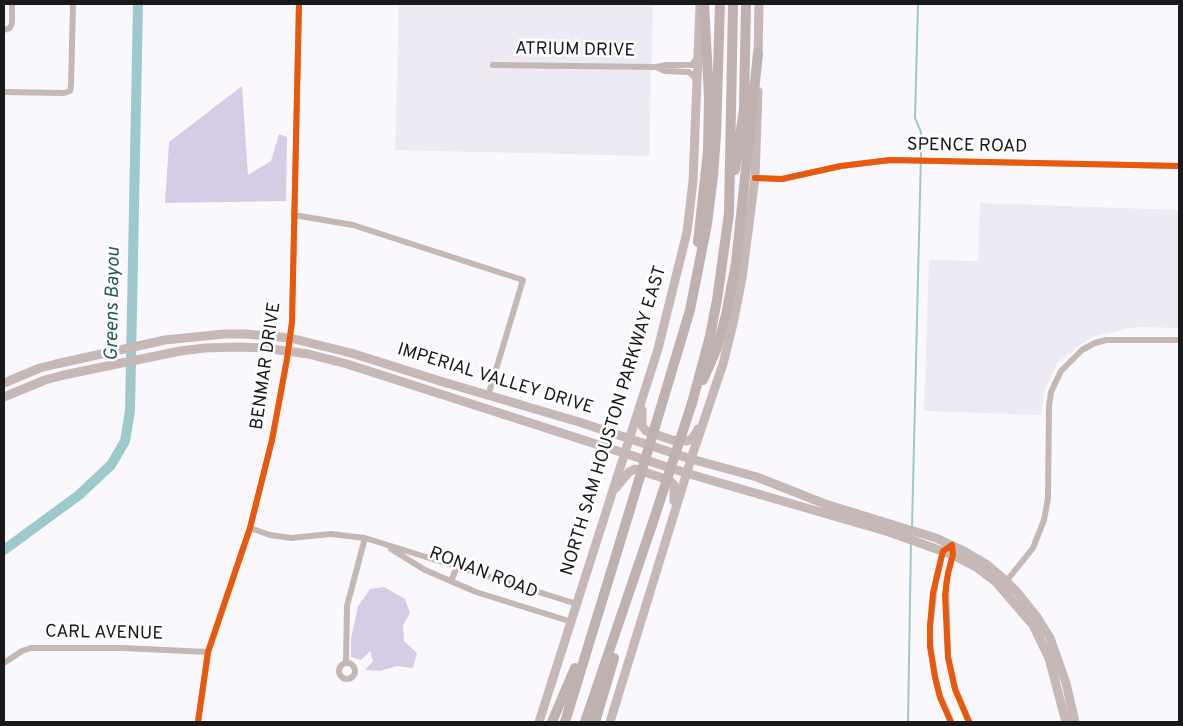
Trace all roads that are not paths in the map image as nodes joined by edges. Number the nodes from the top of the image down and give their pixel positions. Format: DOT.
graph roads {
  1 [pos="12,4"];
  2 [pos="73,4"];
  3 [pos="299,4"];
  4 [pos="700,4"];
  5 [pos="704,4"];
  6 [pos="720,4"];
  7 [pos="733,4"];
  8 [pos="746,4"];
  9 [pos="759,4"];
  10 [pos="4,30"];
  11 [pos="758,53"];
  12 [pos="699,55"];
  13 [pos="493,65"];
  14 [pos="656,67"];
  15 [pos="698,81"];
  16 [pos="4,92"];
  17 [pos="1179,166"];
  18 [pos="755,178"];
  19 [pos="729,213"];
  20 [pos="294,215"];
  21 [pos="690,310"];
  22 [pos="198,336"];
  23 [pos="290,338"];
  24 [pos="1179,340"];
  25 [pos="200,349"];
  26 [pos="288,351"];
  27 [pos="4,383"];
  28 [pos="645,390"];
  29 [pos="488,396"];
  30 [pos="4,397"];
  31 [pos="513,403"];
  32 [pos="692,403"];
  33 [pos="510,416"];
  34 [pos="704,420"];
  35 [pos="630,438"];
  36 [pos="625,454"];
  37 [pos="690,458"];
  38 [pos="686,473"];
  39 [pos="797,492"];
  40 [pos="611,494"];
  41 [pos="792,504"];
  42 [pos="671,524"];
  43 [pos="250,528"];
  44 [pos="900,532"];
  45 [pos="364,538"];
  46 [pos="924,539"];
  47 [pos="952,545"];
  48 [pos="386,546"];
  49 [pos="943,551"];
  50 [pos="953,555"];
  51 [pos="457,567"];
  52 [pos="636,574"];
  53 [pos="451,582"];
  54 [pos="1003,584"];
  55 [pos="577,604"];
  56 [pos="596,616"];
  57 [pos="572,622"];
  58 [pos="208,652"];
  59 [pos="346,662"];
  60 [pos="4,663"];
  61 [pos="1067,707"];
  62 [pos="198,722"];
  63 [pos="539,722"];
  64 [pos="552,722"];
  65 [pos="565,722"];
  66 [pos="585,722"];
  67 [pos="595,722"];
  68 [pos="610,722"];
  69 [pos="951,722"];
  70 [pos="969,722"];
  71 [pos="1066,722"];
  72 [pos="1075,722"];
  1 -- 10 [label="street"];
  2 -- 16 [label="street"];
  3 -- 20 [label="street, BENMAR DRIVE"];
  4 -- 12 [label="main road, NORTH SAM HOUSTON PARKWAY EAST"];
  5 -- 21 [label="highway"];
  6 -- 21 [label="highway, NORTH SAM HOUSTON PARKWAY EAST"];
  7 -- 19 [label="highway"];
  8 -- 19 [label="highway"];
  9 -- 11 [label="main road"];
  11 -- 18 [label="main road"];
  11 -- 32 [label="highway"];
  12 -- 14 [label="street, ATRIUM DRIVE"];
  12 -- 15 [label="main road, NORTH SAM HOUSTON PARKWAY EAST"];
  13 -- 14 [label="street, ATRIUM DRIVE"];
  14 -- 15 [label="street, ATRIUM DRIVE"];
  15 -- 28 [label="main road, NORTH SAM HOUSTON PARKWAY EAST"];
  17 -- 18 [label="street, SPENCE ROAD"];
  18 -- 34 [label="main road"];
  19 -- 32 [label="highway"];
  20 -- 23 [label="street, BENMAR DRIVE"];
  20 -- 29 [label="street"];
  21 -- 56 [label="highway, NORTH SAM HOUSTON PARKWAY EAST, bridge"];
  22 -- 23 [label="main road, IMPERIAL VALLEY DRIVE"];
  22 -- 25 [label="main road"];
  22 -- 27 [label="main road, IMPERIAL VALLEY DRIVE"];
  23 -- 26 [label="street, BENMAR DRIVE"];
  23 -- 29 [label="main road, IMPERIAL VALLEY DRIVE"];
  24 -- 54 [label="street"];
  25 -- 26 [label="main road, IMPERIAL VALLEY DRIVE"];
  25 -- 30 [label="main road, IMPERIAL VALLEY DRIVE"];
  26 -- 33 [label="main road, IMPERIAL VALLEY DRIVE"];
  26 -- 43 [label="street, BENMAR DRIVE"];
  28 -- 34 [label="main road"];
  28 -- 35 [label="main road, NORTH SAM HOUSTON PARKWAY EAST"];
  29 -- 31 [label="main road, IMPERIAL VALLEY DRIVE"];
  31 -- 33 [label="main road"];
  31 -- 35 [label="main road, IMPERIAL VALLEY DRIVE"];
  32 -- 52 [label="highway, bridge"];
  33 -- 36 [label="main road, IMPERIAL VALLEY DRIVE"];
  34 -- 37 [label="main road"];
  35 -- 36 [label="main road, NORTH SAM HOUSTON PARKWAY EAST"];
  35 -- 37 [label="main road, IMPERIAL VALLEY DRIVE"];
  36 -- 38 [label="main road, IMPERIAL VALLEY DRIVE"];
  36 -- 40 [label="main road, NORTH SAM HOUSTON PARKWAY EAST"];
  37 -- 38 [label="main road"];
  37 -- 39 [label="main road, IMPERIAL VALLEY DRIVE"];
  38 -- 41 [label="main road, IMPERIAL VALLEY DRIVE"];
  38 -- 42 [label="main road"];
  39 -- 41 [label="main road"];
  39 -- 44 [label="main road, IMPERIAL VALLEY DRIVE"];
  40 -- 42 [label="main road"];
  40 -- 55 [label="main road, NORTH SAM HOUSTON PARKWAY EAST"];
  41 -- 44 [label="main road, IMPERIAL VALLEY DRIVE"];
  42 -- 68 [label="main road"];
  43 -- 45 [label="street, RONAN ROAD"];
  43 -- 58 [label="street, BENMAR DRIVE"];
  44 -- 46 [label="main road, IMPERIAL VALLEY DRIVE"];
  45 -- 48 [label="street, RONAN ROAD"];
  45 -- 59 [label="street"];
  46 -- 47 [label="main road, IMPERIAL VALLEY DRIVE"];
  46 -- 49 [label="main road, IMPERIAL VALLEY DRIVE"];
  47 -- 49 [label="street"];
  47 -- 50 [label="street"];
  47 -- 54 [label="main road, IMPERIAL VALLEY DRIVE"];
  48 -- 51 [label="street, RONAN ROAD"];
  48 -- 53 [label="street, RONAN ROAD"];
  49 -- 50 [label="main road, IMPERIAL VALLEY DRIVE"];
  49 -- 69 [label="street"];
  50 -- 54 [label="main road, IMPERIAL VALLEY DRIVE"];
  50 -- 70 [label="street"];
  51 -- 53 [label="street"];
  51 -- 55 [label="street, RONAN ROAD"];
  52 -- 66 [label="highway"];
  52 -- 67 [label="highway"];
  53 -- 57 [label="street, RONAN ROAD"];
  54 -- 61 [label="main road, IMPERIAL VALLEY DRIVE"];
  55 -- 57 [label="main road, NORTH SAM HOUSTON PARKWAY EAST"];
  56 -- 64 [label="highway"];
  56 -- 65 [label="highway, NORTH SAM HOUSTON PARKWAY EAST"];
  57 -- 63 [label="main road, NORTH SAM HOUSTON PARKWAY EAST"];
  58 -- 60 [label="street, CARL AVENUE"];
  58 -- 62 [label="street, BENMAR DRIVE"];
  61 -- 71 [label="main road, IMPERIAL VALLEY DRIVE"];
  61 -- 72 [label="main road, IMPERIAL VALLEY DRIVE"];
}
